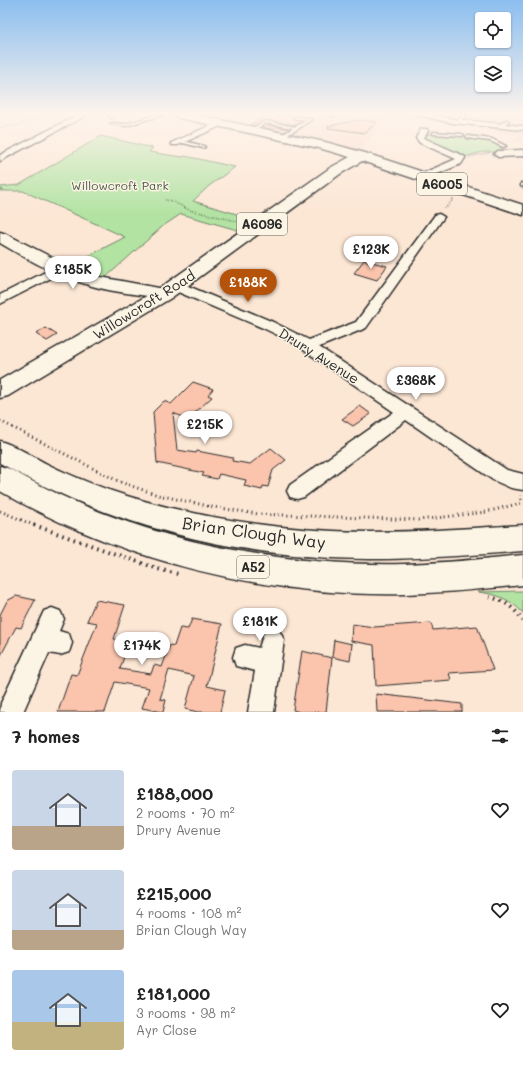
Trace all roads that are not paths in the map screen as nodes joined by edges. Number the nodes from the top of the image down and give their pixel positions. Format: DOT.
graph roads {
  1 [pos="19,148"];
  2 [pos="335,148"];
  3 [pos="439,148"];
  4 [pos="507,148"];
  5 [pos="511,152"];
  6 [pos="523,153"];
  7 [pos="498,154"];
  8 [pos="361,156"];
  9 [pos="0,158"];
  10 [pos="422,177"];
  11 [pos="523,210"];
  12 [pos="439,217"];
  13 [pos="0,237"];
  14 [pos="60,268"];
  15 [pos="170,290"];
  16 [pos="0,300"];
  17 [pos="307,346"];
  18 [pos="0,390"];
  19 [pos="406,412"];
  20 [pos="0,451"];
  21 [pos="0,477"];
  22 [pos="520,484"];
  23 [pos="297,491"];
  24 [pos="523,527"];
  25 [pos="523,538"];
  26 [pos="485,541"];
  27 [pos="523,570"];
  28 [pos="51,634"];
  29 [pos="245,657"];
  30 [pos="10,712"];
  31 [pos="261,712"];
  1 -- 9 [label="street"];
  2 -- 8 [label="main road, A6005"];
  3 -- 10 [label="street"];
  4 -- 5 [label="street"];
  5 -- 6 [label="street"];
  5 -- 7 [label="street"];
  8 -- 10 [label="main road, A6005"];
  8 -- 15 [label="main road, Willowcroft Road / A6096"];
  10 -- 11 [label="main road, A6005"];
  12 -- 17 [label="street"];
  13 -- 14 [label="street"];
  14 -- 15 [label="street"];
  14 -- 16 [label="street"];
  15 -- 17 [label="street, Drury Avenue"];
  15 -- 18 [label="main road, Willowcroft Road / A6096"];
  17 -- 19 [label="street, Drury Avenue"];
  19 -- 22 [label="street, Drury Avenue"];
  19 -- 23 [label="street"];
  20 -- 26 [label="main road, Brian Clough Way / A52"];
  21 -- 27 [label="main road, Brian Clough Way / A52"];
  24 -- 26 [label="main road"];
  25 -- 26 [label="main road, Brian Clough Way / A52"];
  28 -- 30 [label="street"];
  29 -- 31 [label="street"];
}
